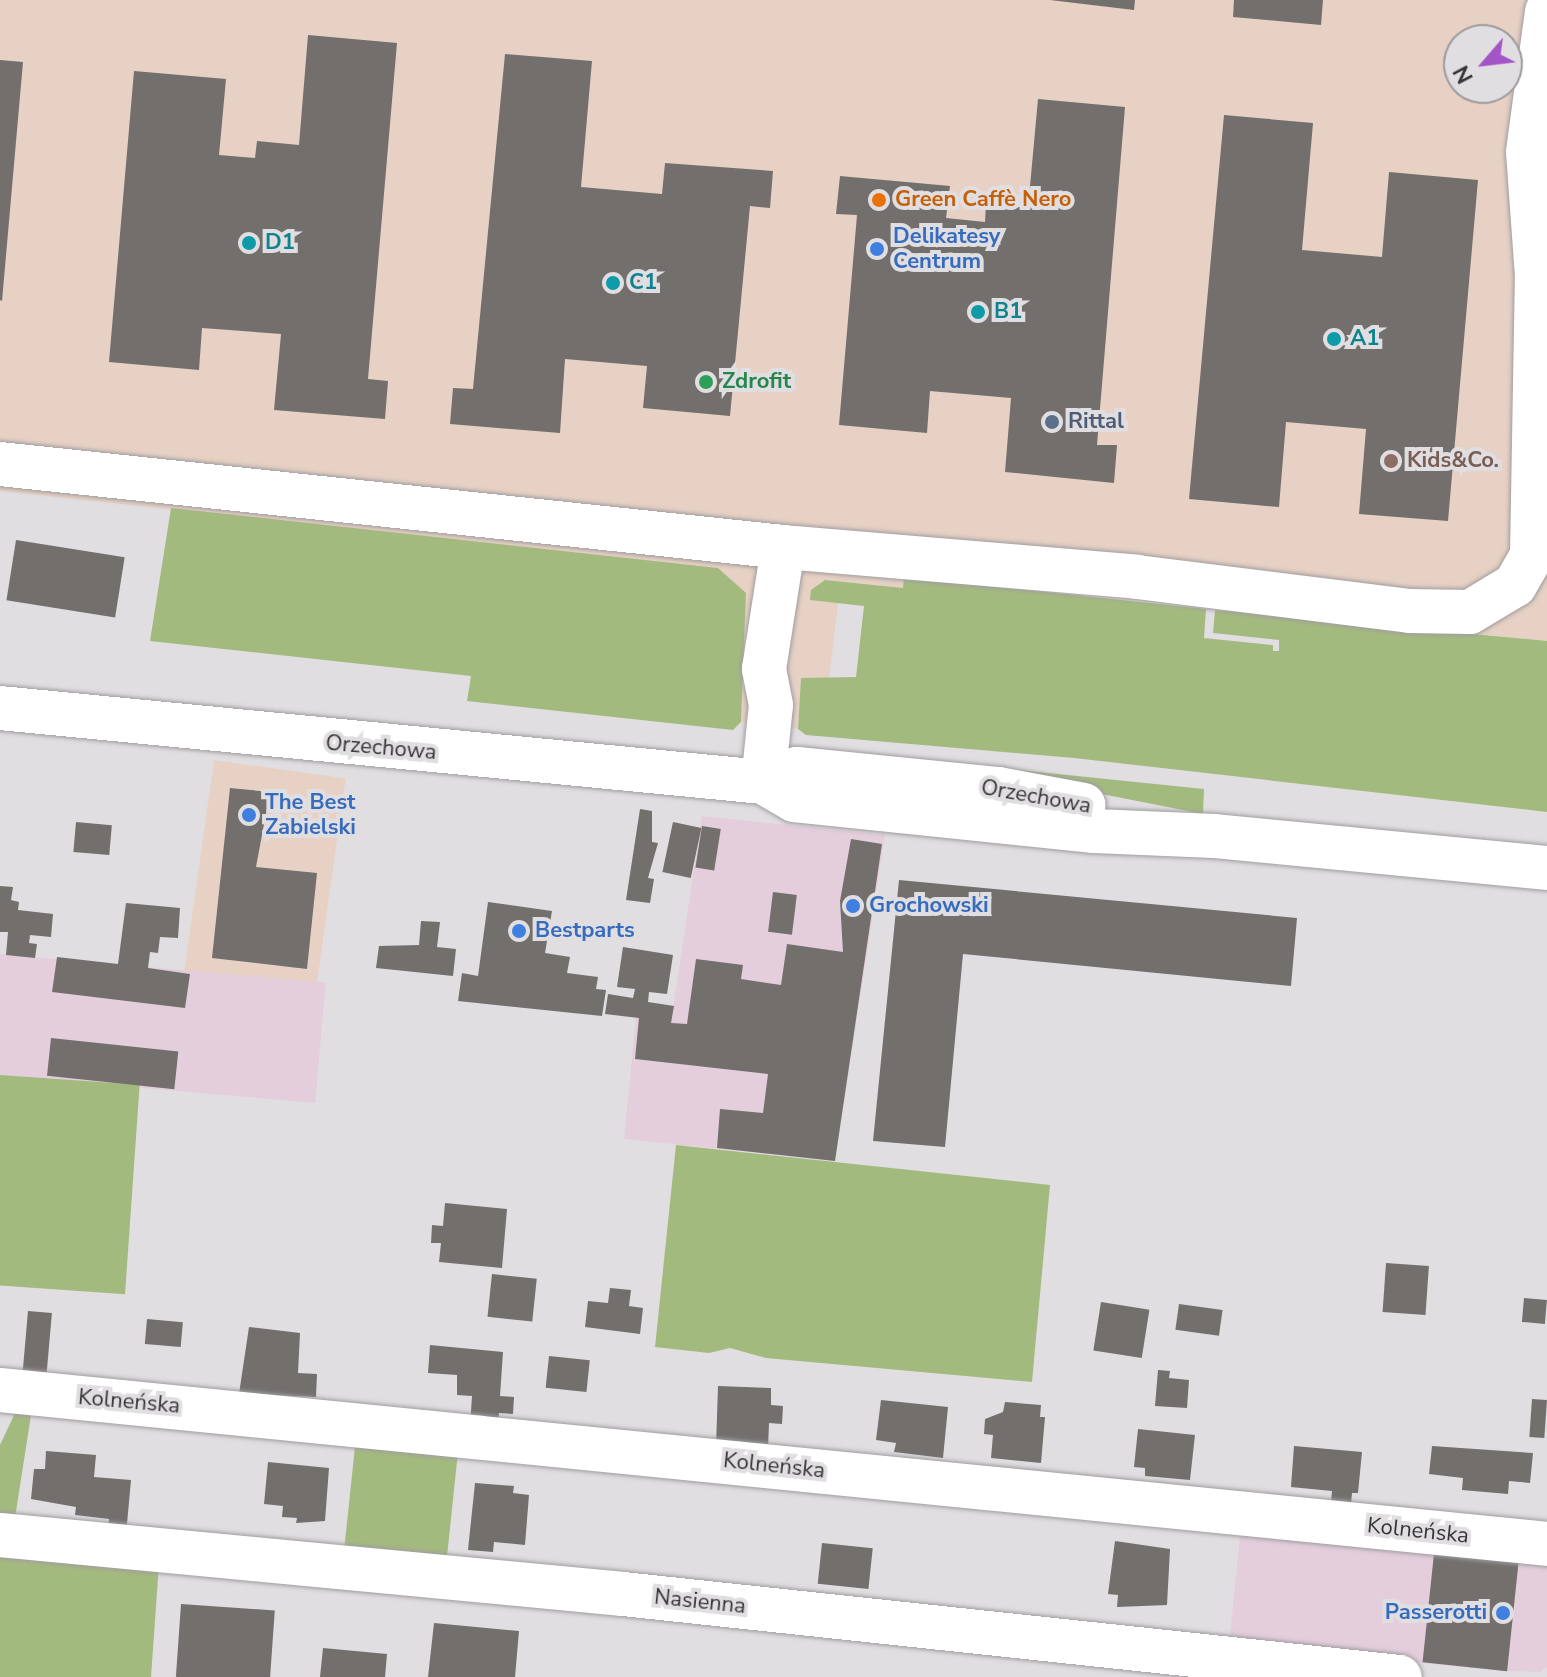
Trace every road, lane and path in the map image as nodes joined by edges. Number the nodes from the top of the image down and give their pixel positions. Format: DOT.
graph roads {
  1 [pos="1547,11"];
  2 [pos="1541,90"];
  3 [pos="0,464"];
  4 [pos="781,566"];
  5 [pos="0,708"];
  6 [pos="763,782"];
  7 [pos="1547,868"];
  8 [pos="0,1390"];
  9 [pos="0,1535"];
  10 [pos="1547,1544"];
  11 [pos="1400,1677"];
  1 -- 2 [label="street"];
  2 -- 4 [label="street"];
  3 -- 4 [label="street"];
  4 -- 6 [label="street"];
  5 -- 6 [label="street, Orzechowa"];
  6 -- 7 [label="street, Orzechowa"];
  8 -- 10 [label="street, Kolneńska"];
  9 -- 11 [label="street, Nasienna"];
}
